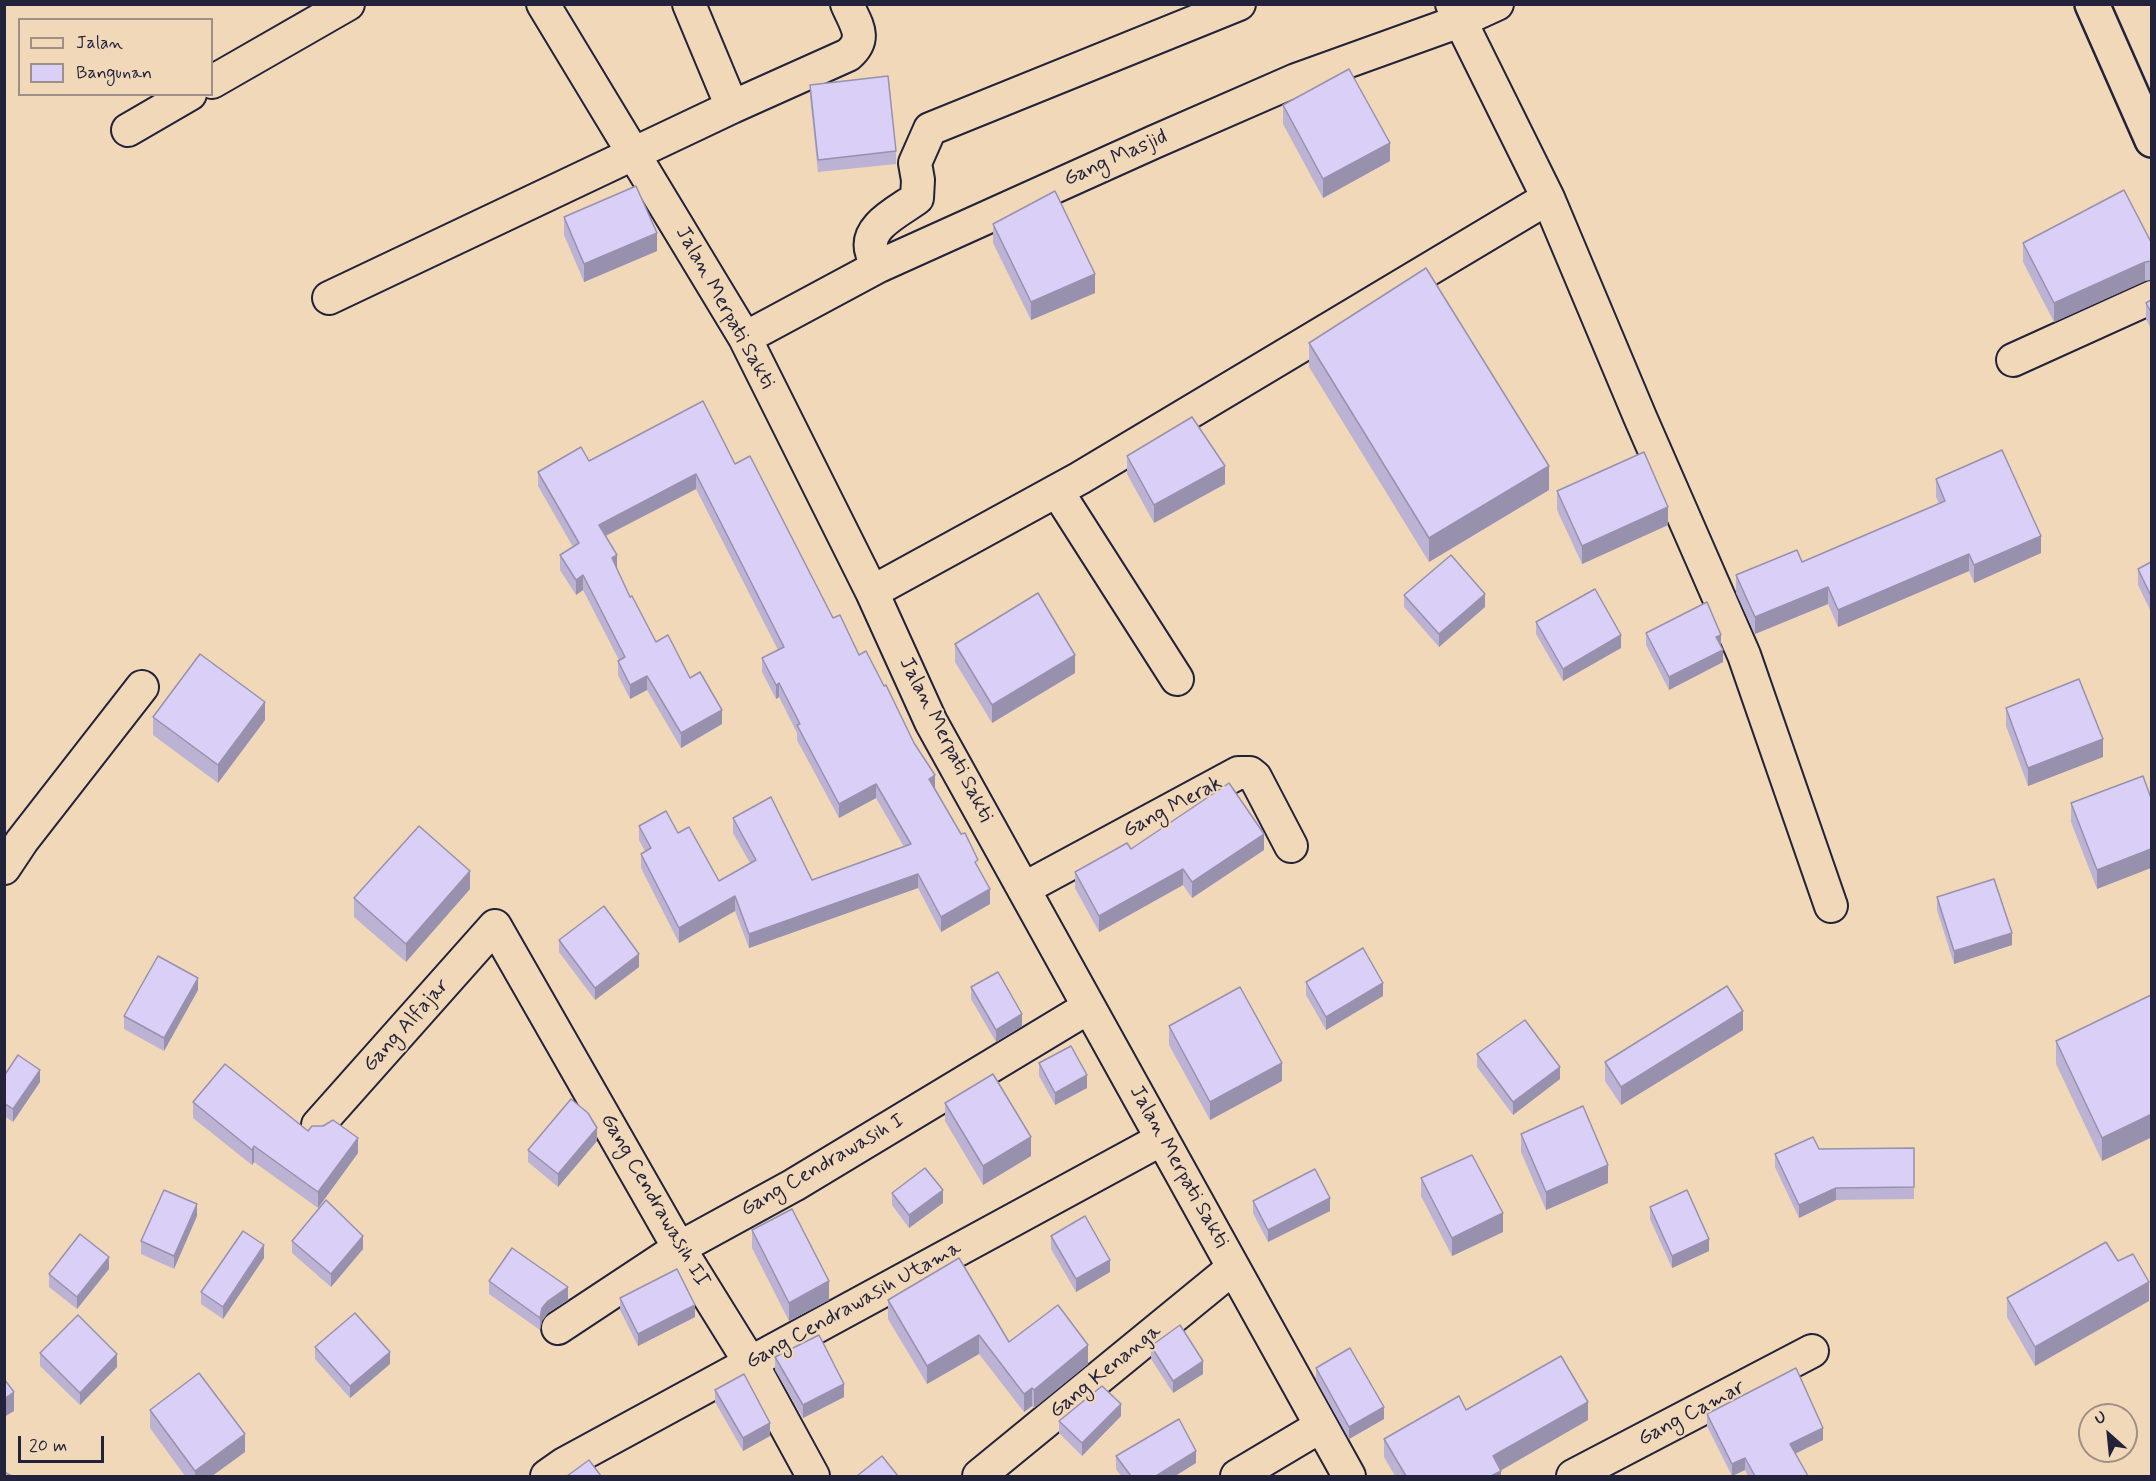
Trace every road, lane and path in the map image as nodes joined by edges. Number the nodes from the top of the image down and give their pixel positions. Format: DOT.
graph roads {
  1 [pos="348,4"];
  2 [pos="543,4"];
  3 [pos="689,4"];
  4 [pos="847,4"];
  5 [pos="1239,4"];
  6 [pos="1497,4"];
  7 [pos="2092,4"];
  8 [pos="1456,13"];
  9 [pos="213,81"];
  10 [pos="187,96"];
  11 [pos="732,106"];
  12 [pos="128,130"];
  13 [pos="2151,140"];
  14 [pos="634,152"];
  15 [pos="1548,198"];
  16 [pos="879,266"];
  17 [pos="2151,297"];
  18 [pos="329,298"];
  19 [pos="745,338"];
  20 [pos="2013,360"];
  21 [pos="1058,491"];
  22 [pos="872,592"];
  23 [pos="1177,679"];
  24 [pos="142,687"];
  25 [pos="1291,846"];
  26 [pos="4,868"];
  27 [pos="1025,888"];
  28 [pos="1831,906"];
  29 [pos="495,926"];
  30 [pos="1089,1007"];
  31 [pos="318,1125"];
  32 [pos="1162,1139"];
  33 [pos="679,1248"];
  34 [pos="1233,1268"];
  35 [pos="558,1328"];
  36 [pos="1812,1351"];
  37 [pos="751,1362"];
  38 [pos="1321,1426"];
  39 [pos="547,1476"];
  40 [pos="813,1476"];
  41 [pos="979,1476"];
  42 [pos="1237,1476"];
  43 [pos="1349,1476"];
  44 [pos="1573,1476"];
  1 -- 9 [label="street"];
  2 -- 14 [label="street, Jalan Merpati Sakti"];
  3 -- 11 [label="street"];
  4 -- 11 [label="street"];
  5 -- 16 [label="street"];
  6 -- 8 [label="street, Gang Masjid"];
  7 -- 13 [label="street"];
  8 -- 15 [label="street"];
  8 -- 16 [label="street, Gang Masjid"];
  10 -- 12 [label="street"];
  11 -- 14 [label="street"];
  14 -- 18 [label="street"];
  14 -- 19 [label="street, Jalan Merpati Sakti"];
  15 -- 21 [label="street"];
  15 -- 28 [label="street"];
  16 -- 19 [label="street, Gang Masjid"];
  17 -- 20 [label="street"];
  19 -- 22 [label="street, Jalan Merpati Sakti"];
  21 -- 22 [label="street"];
  21 -- 23 [label="street"];
  22 -- 27 [label="street, Jalan Merpati Sakti"];
  24 -- 26 [label="street"];
  25 -- 27 [label="street, Gang Merak"];
  27 -- 30 [label="street, Jalan Merpati Sakti"];
  29 -- 31 [label="street, Gang Alfajar"];
  29 -- 33 [label="street, Gang Cendrawasih II"];
  30 -- 32 [label="street, Jalan Merpati Sakti"];
  30 -- 33 [label="street, Gang Cendrawasih I"];
  32 -- 34 [label="street, Jalan Merpati Sakti"];
  32 -- 37 [label="street, Gang Cendrawasih Utama"];
  33 -- 35 [label="street, Gang Cendrawasih I"];
  33 -- 37 [label="street, Gang Cendrawasih II"];
  34 -- 38 [label="street, Jalan Merpati Sakti"];
  34 -- 41 [label="street, Gang Kenanga"];
  36 -- 44 [label="street, Gang Camar"];
  37 -- 39 [label="street, Gang Cendrawasih Utama"];
  37 -- 40 [label="street, Gang Cendrawasih II"];
  38 -- 42 [label="street"];
  38 -- 43 [label="street, Jalan Merpati Sakti"];
}
